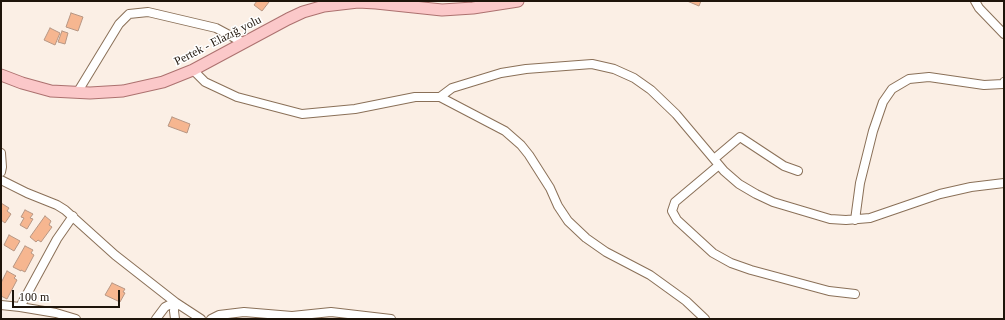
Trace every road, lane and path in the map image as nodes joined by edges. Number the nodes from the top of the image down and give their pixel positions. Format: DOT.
graph roads {
  1 [pos="518,1"];
  2 [pos="976,1"];
  3 [pos="474,4"];
  4 [pos="1004,34"];
  5 [pos="244,43"];
  6 [pos="193,70"];
  7 [pos="1,75"];
  8 [pos="1004,82"];
  9 [pos="77,93"];
  10 [pos="440,97"];
  11 [pos="1,153"];
  12 [pos="714,158"];
  13 [pos="719,166"];
  14 [pos="798,171"];
  15 [pos="1,172"];
  16 [pos="1,180"];
  17 [pos="1004,182"];
  18 [pos="73,216"];
  19 [pos="855,220"];
  20 [pos="855,294"];
  21 [pos="175,302"];
  22 [pos="1,305"];
  23 [pos="20,306"];
  24 [pos="76,319"];
  25 [pos="156,319"];
  26 [pos="175,319"];
  27 [pos="201,319"];
  28 [pos="211,319"];
  29 [pos="391,319"];
  30 [pos="705,319"];
  1 -- 3 [label="main road, Pertek - Elazığ yolu"];
  2 -- 4 [label="street"];
  3 -- 5 [label="main road, Pertek - Elazığ yolu"];
  5 -- 6 [label="main road, Pertek - Elazığ yolu"];
  5 -- 9 [label="street"];
  6 -- 9 [label="main road, Pertek - Elazığ yolu"];
  6 -- 10 [label="street"];
  7 -- 9 [label="main road, Pertek - Elazığ yolu"];
  8 -- 19 [label="street"];
  10 -- 12 [label="street"];
  10 -- 30 [label="street"];
  11 -- 15 [label="street"];
  12 -- 13 [label="street"];
  12 -- 14 [label="street"];
  13 -- 19 [label="street"];
  13 -- 20 [label="street"];
  16 -- 18 [label="street"];
  17 -- 19 [label="street"];
  18 -- 21 [label="street"];
  18 -- 23 [label="street"];
  21 -- 25 [label="street"];
  21 -- 26 [label="street"];
  21 -- 27 [label="street"];
  22 -- 23 [label="street"];
  23 -- 24 [label="street"];
  28 -- 29 [label="street"];
}
